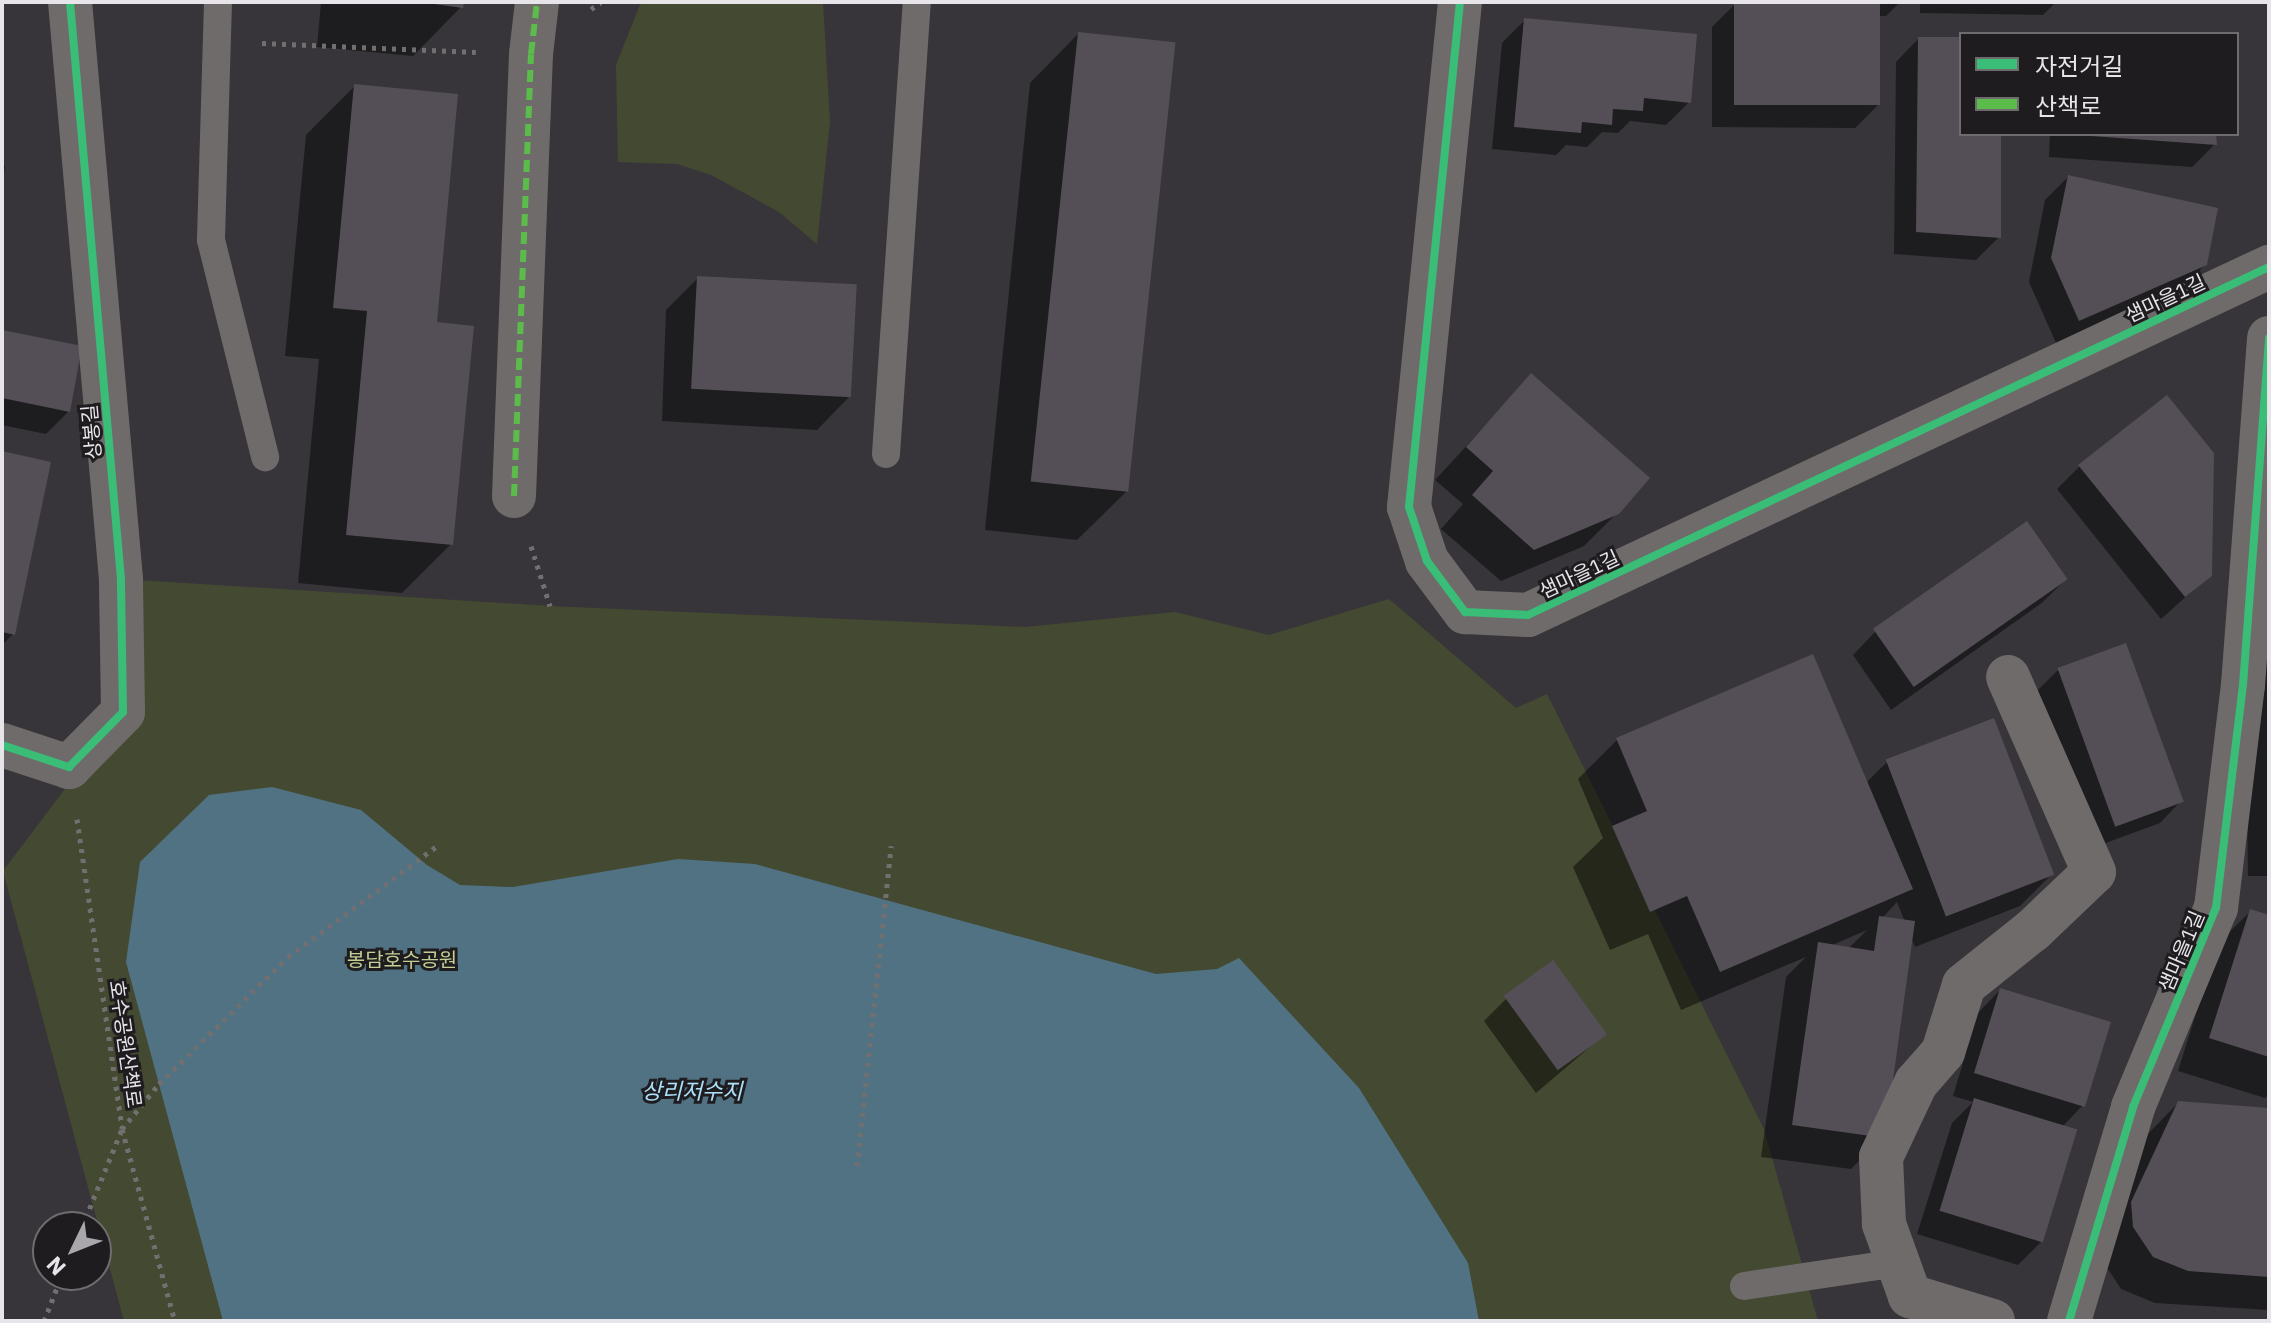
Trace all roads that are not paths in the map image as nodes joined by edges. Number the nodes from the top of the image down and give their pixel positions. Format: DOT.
graph roads {
  1 [pos="70,2"];
  2 [pos="218,2"];
  3 [pos="537,2"];
  4 [pos="917,2"];
  5 [pos="1460,2"];
  6 [pos="2269,267"];
  7 [pos="2269,338"];
  8 [pos="886,454"];
  9 [pos="265,457"];
  10 [pos="514,496"];
  11 [pos="2008,677"];
  12 [pos="2,745"];
  13 [pos="1898,1263"];
  14 [pos="1744,1286"];
  15 [pos="1993,1321"];
  16 [pos="2069,1321"];
  1 -- 12 [label="street, 상봉길"];
  2 -- 9 [label="lane"];
  3 -- 10 [label="street"];
  4 -- 8 [label="lane"];
  5 -- 6 [label="street, 샘마을1길"];
  7 -- 16 [label="street, 샘마을1길"];
  11 -- 13 [label="street"];
  13 -- 14 [label="lane"];
  13 -- 15 [label="street"];
}
